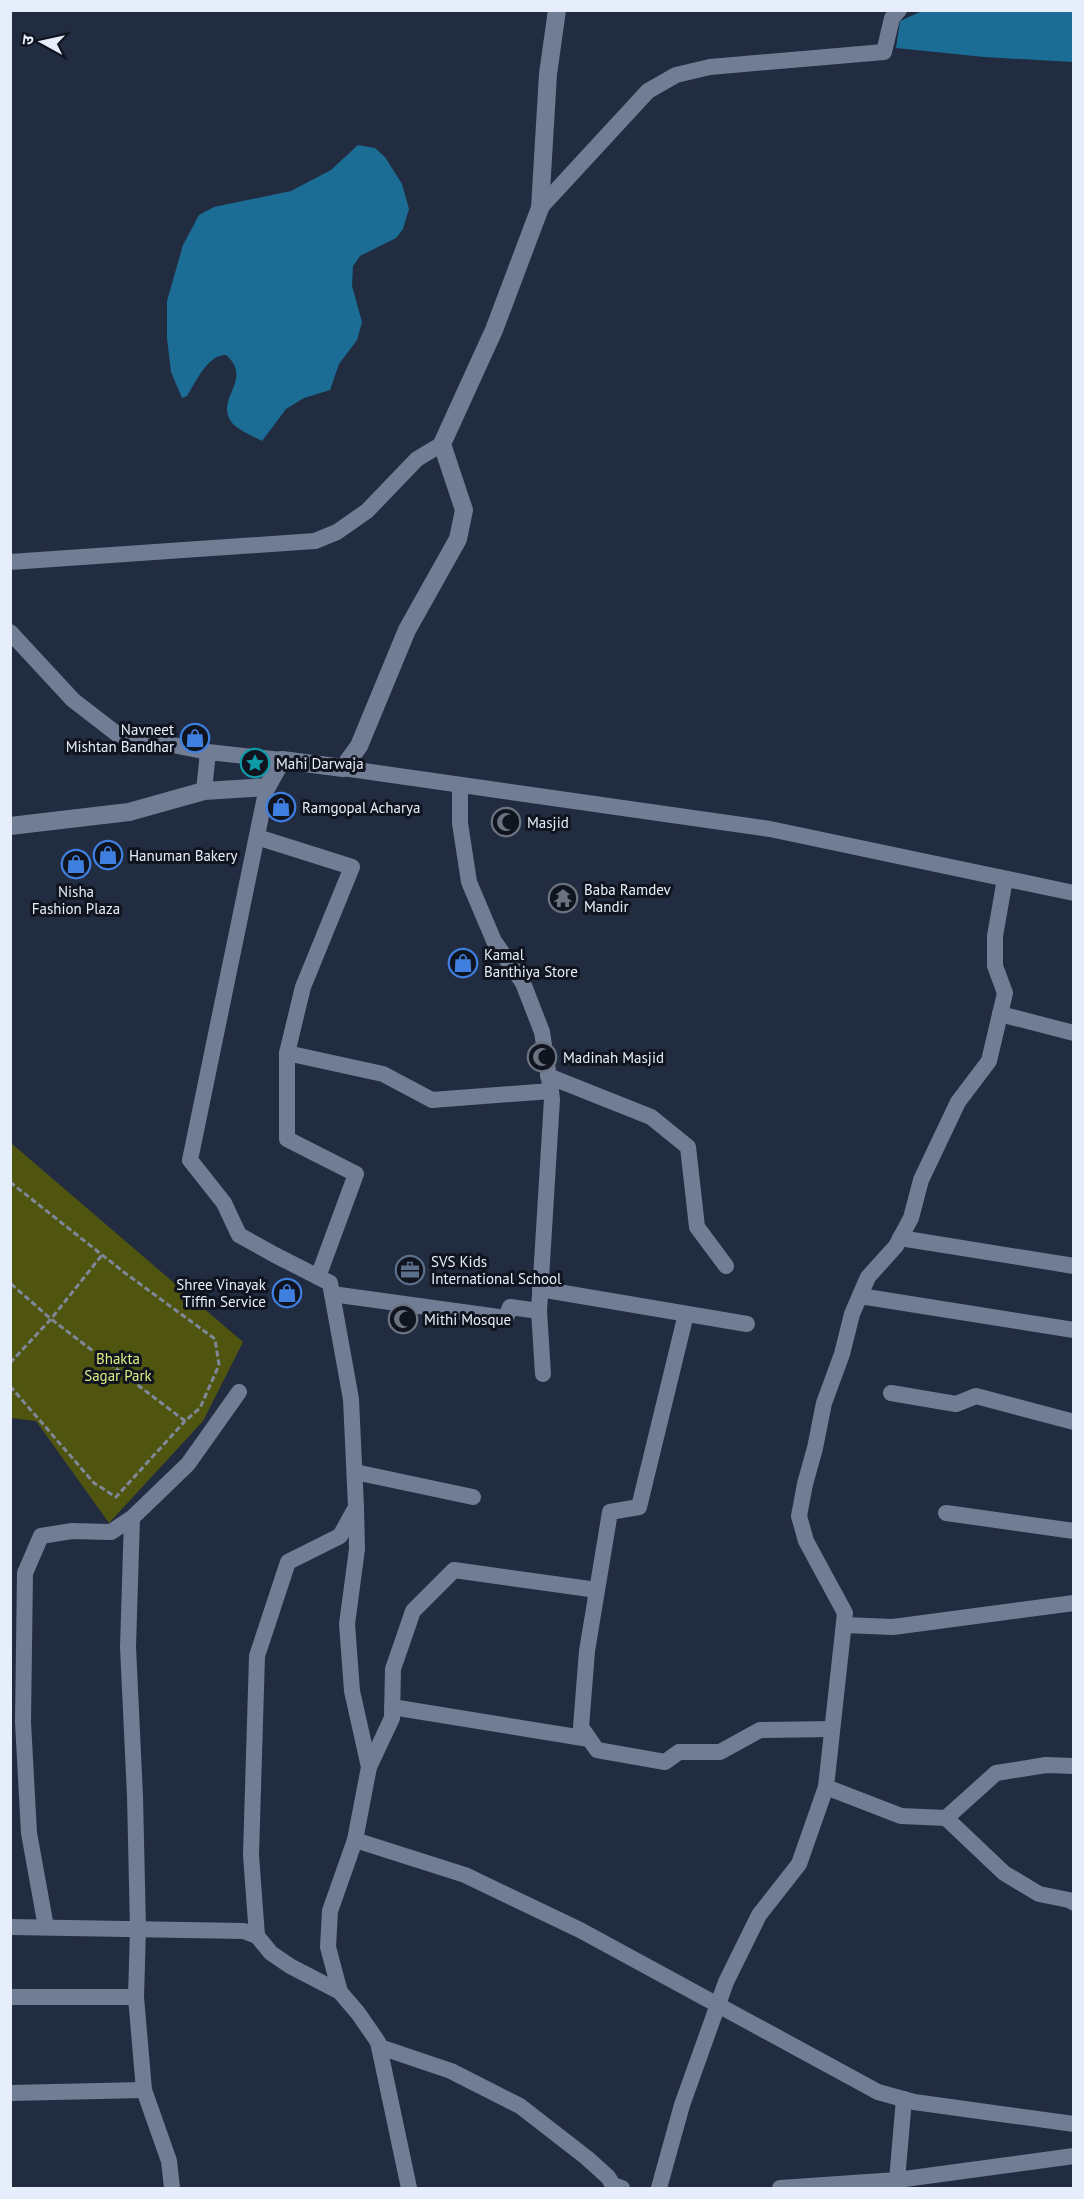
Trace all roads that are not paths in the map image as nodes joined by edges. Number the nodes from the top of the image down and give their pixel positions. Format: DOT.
graph roads {
  1 [pos="557,10"];
  2 [pos="899,10"];
  3 [pos="540,208"];
  4 [pos="442,444"];
  5 [pos="10,562"];
  6 [pos="10,632"];
  7 [pos="208,752"];
  8 [pos="282,760"];
  9 [pos="343,768"];
  10 [pos="460,786"];
  11 [pos="267,787"];
  12 [pos="204,791"];
  13 [pos="10,826"];
  14 [pos="257,837"];
  15 [pos="1005,879"];
  16 [pos="1074,893"];
  17 [pos="1000,1014"];
  18 [pos="1074,1033"];
  19 [pos="287,1053"];
  20 [pos="550,1083"];
  21 [pos="900,1238"];
  22 [pos="726,1266"];
  23 [pos="1074,1266"];
  24 [pos="318,1277"];
  25 [pos="540,1289"];
  26 [pos="332,1294"];
  27 [pos="860,1296"];
  28 [pos="538,1311"];
  29 [pos="687,1314"];
  30 [pos="747,1324"];
  31 [pos="1074,1330"];
  32 [pos="543,1374"];
  33 [pos="238,1392"];
  34 [pos="891,1393"];
  35 [pos="1074,1422"];
  36 [pos="355,1472"];
  37 [pos="473,1497"];
  38 [pos="356,1507"];
  39 [pos="946,1513"];
  40 [pos="132,1518"];
  41 [pos="1074,1531"];
  42 [pos="597,1590"];
  43 [pos="1074,1603"];
  44 [pos="844,1625"];
  45 [pos="392,1707"];
  46 [pos="17,1722"];
  47 [pos="832,1729"];
  48 [pos="589,1739"];
  49 [pos="1074,1766"];
  50 [pos="369,1767"];
  51 [pos="826,1787"];
  52 [pos="946,1818"];
  53 [pos="356,1840"];
  54 [pos="1074,1903"];
  55 [pos="10,1927"];
  56 [pos="46,1927"];
  57 [pos="138,1929"];
  58 [pos="257,1936"];
  59 [pos="340,1992"];
  60 [pos="10,1997"];
  61 [pos="136,1997"];
  62 [pos="717,2006"];
  63 [pos="380,2047"];
  64 [pos="144,2090"];
  65 [pos="10,2093"];
  66 [pos="904,2099"];
  67 [pos="1074,2124"];
  68 [pos="1074,2156"];
  69 [pos="897,2180"];
  70 [pos="172,2188"];
  71 [pos="409,2188"];
  72 [pos="622,2188"];
  73 [pos="659,2188"];
  74 [pos="780,2188"];
  1 -- 3 [label="street"];
  2 -- 3 [label="street"];
  3 -- 4 [label="street"];
  4 -- 5 [label="street"];
  4 -- 9 [label="street"];
  6 -- 7 [label="street"];
  7 -- 8 [label="street"];
  7 -- 12 [label="street"];
  8 -- 9 [label="street"];
  8 -- 11 [label="street"];
  9 -- 10 [label="street"];
  10 -- 15 [label="street"];
  10 -- 20 [label="street"];
  11 -- 12 [label="street"];
  11 -- 14 [label="street"];
  12 -- 13 [label="street"];
  14 -- 19 [label="street"];
  14 -- 24 [label="street"];
  15 -- 16 [label="street"];
  15 -- 17 [label="street"];
  17 -- 18 [label="street"];
  17 -- 21 [label="street"];
  19 -- 20 [label="street"];
  19 -- 24 [label="street"];
  20 -- 22 [label="street"];
  20 -- 25 [label="street"];
  21 -- 23 [label="street"];
  21 -- 27 [label="street"];
  24 -- 26 [label="street"];
  25 -- 28 [label="street"];
  25 -- 29 [label="street"];
  26 -- 28 [label="street"];
  26 -- 36 [label="street"];
  27 -- 31 [label="street"];
  27 -- 44 [label="street"];
  28 -- 32 [label="street"];
  29 -- 30 [label="street"];
  29 -- 42 [label="street"];
  33 -- 40 [label="street"];
  34 -- 35 [label="street"];
  36 -- 37 [label="street"];
  36 -- 38 [label="street"];
  38 -- 50 [label="street"];
  38 -- 58 [label="street"];
  39 -- 41 [label="street"];
  40 -- 46 [label="street"];
  40 -- 57 [label="street"];
  42 -- 45 [label="street"];
  42 -- 48 [label="street"];
  43 -- 44 [label="street"];
  44 -- 47 [label="street"];
  45 -- 48 [label="street"];
  45 -- 50 [label="street"];
  46 -- 56 [label="street"];
  47 -- 48 [label="street"];
  47 -- 51 [label="street"];
  49 -- 52 [label="street"];
  50 -- 53 [label="street"];
  51 -- 52 [label="street"];
  51 -- 62 [label="street"];
  52 -- 54 [label="street"];
  53 -- 59 [label="street"];
  53 -- 62 [label="street"];
  55 -- 56 [label="street"];
  56 -- 57 [label="street"];
  57 -- 58 [label="street"];
  57 -- 61 [label="street"];
  58 -- 59 [label="street"];
  59 -- 63 [label="street"];
  60 -- 61 [label="street"];
  61 -- 64 [label="street"];
  62 -- 66 [label="street"];
  62 -- 73 [label="street"];
  63 -- 71 [label="street"];
  63 -- 72 [label="street"];
  64 -- 65 [label="street"];
  64 -- 70 [label="street"];
  66 -- 67 [label="street"];
  66 -- 69 [label="street"];
  68 -- 69 [label="street"];
  69 -- 74 [label="street"];
}
